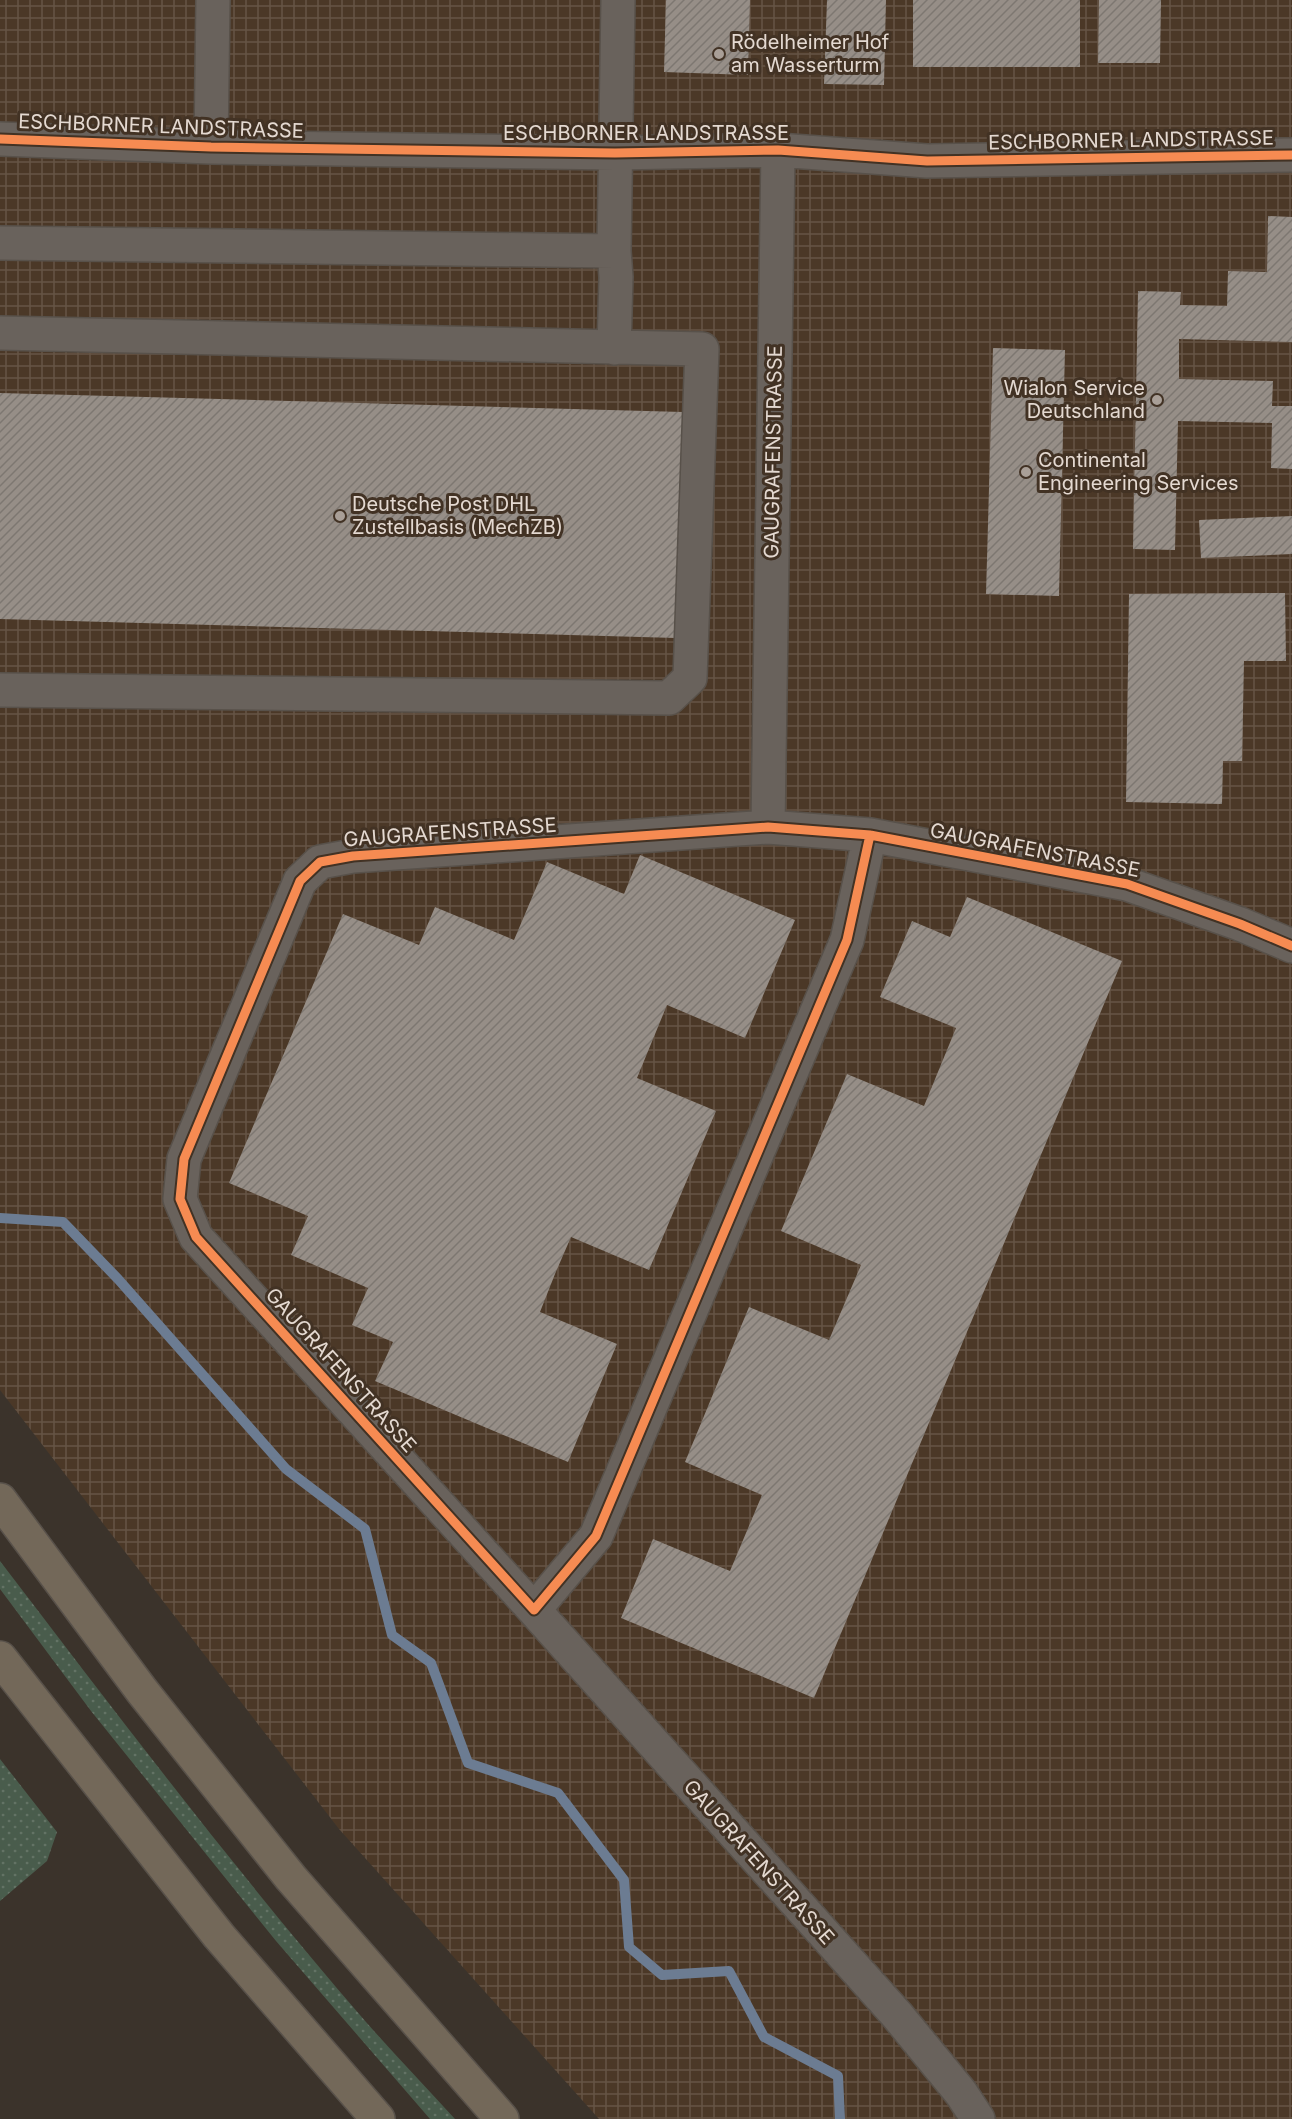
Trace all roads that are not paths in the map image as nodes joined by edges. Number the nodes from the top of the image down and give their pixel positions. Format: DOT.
graph roads {
  1 [pos="213,0"];
  2 [pos="618,0"];
  3 [pos="0,139"];
  4 [pos="211,147"];
  5 [pos="778,150"];
  6 [pos="615,153"];
  7 [pos="1292,155"];
  8 [pos="0,243"];
  9 [pos="614,251"];
  10 [pos="0,333"];
  11 [pos="614,348"];
  12 [pos="0,690"];
  13 [pos="768,827"];
  14 [pos="870,835"];
  15 [pos="1292,946"];
  16 [pos="0,1500"];
  17 [pos="534,1610"];
  18 [pos="0,1658"];
  19 [pos="378,2119"];
  20 [pos="502,2119"];
  21 [pos="978,2119"];
  1 -- 4 [label="street"];
  2 -- 6 [label="street"];
  3 -- 4 [label="street, ESCHBORNER LANDSTRASSE"];
  4 -- 6 [label="street, ESCHBORNER LANDSTRASSE"];
  5 -- 6 [label="street, ESCHBORNER LANDSTRASSE"];
  5 -- 7 [label="street, ESCHBORNER LANDSTRASSE"];
  5 -- 13 [label="street, GAUGRAFENSTRASSE"];
  6 -- 9 [label="street"];
  8 -- 9 [label="street"];
  9 -- 11 [label="street"];
  10 -- 11 [label="street"];
  11 -- 12 [label="street"];
  13 -- 14 [label="street, GAUGRAFENSTRASSE"];
  13 -- 17 [label="street, GAUGRAFENSTRASSE"];
  14 -- 15 [label="street, GAUGRAFENSTRASSE"];
  14 -- 17 [label="street"];
  16 -- 20 [label="highway"];
  17 -- 21 [label="street, GAUGRAFENSTRASSE"];
  18 -- 19 [label="highway"];
}
